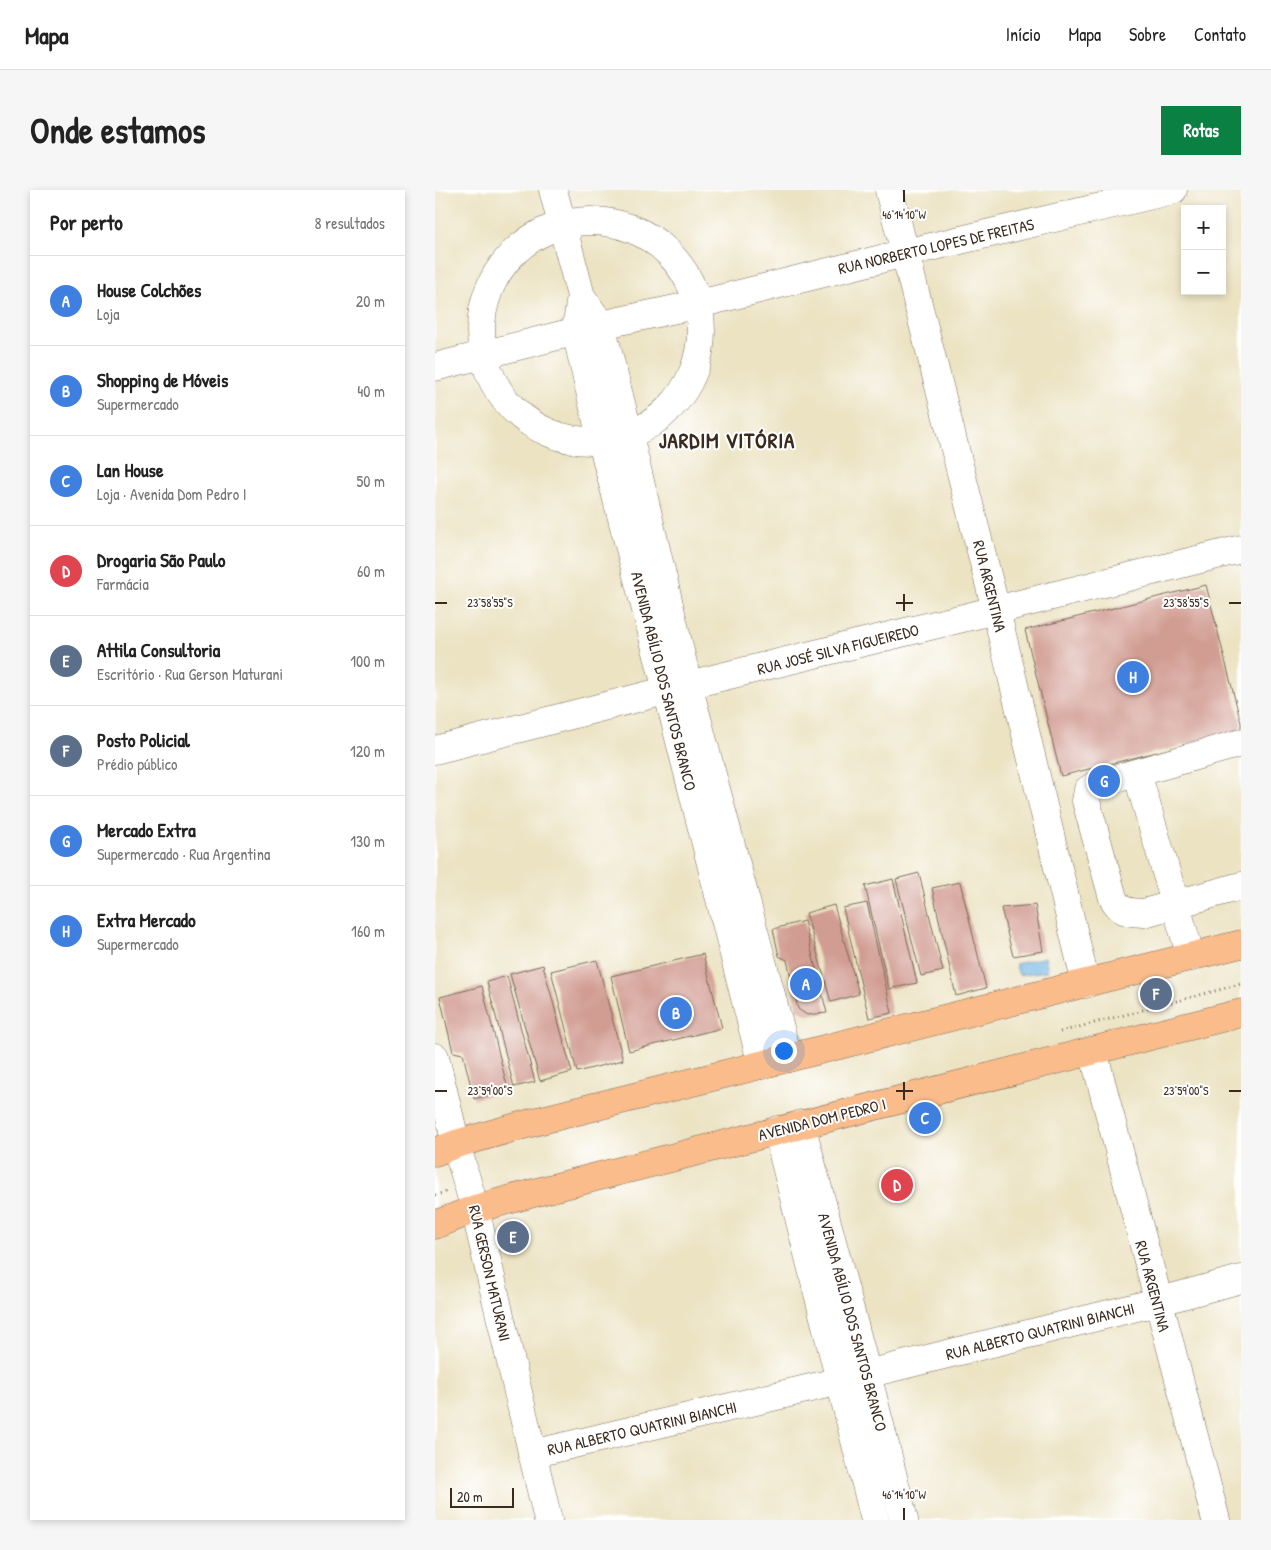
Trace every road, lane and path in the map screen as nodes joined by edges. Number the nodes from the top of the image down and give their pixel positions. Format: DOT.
graph roads {
  1 [pos="553,190"];
  2 [pos="889,190"];
  3 [pos="1173,190"];
  4 [pos="562,224"];
  5 [pos="905,253"];
  6 [pos="699,304"];
  7 [pos="589,328"];
  8 [pos="482,355"];
  9 [pos="435,367"];
  10 [pos="629,435"];
  11 [pos="602,442"];
  12 [pos="1241,549"];
  13 [pos="996,610"];
  14 [pos="677,687"];
  15 [pos="1241,743"];
  16 [pos="435,750"];
  17 [pos="1137,772"];
  18 [pos="1241,886"];
  19 [pos="1177,905"];
  20 [pos="1241,944"];
  21 [pos="1191,957"];
  22 [pos="1085,984"];
  23 [pos="1241,1013"];
  24 [pos="1093,1051"];
  25 [pos="435,1057"];
  26 [pos="788,1058"];
  27 [pos="762,1065"];
  28 [pos="789,1127"];
  29 [pos="446,1148"];
  30 [pos="475,1209"];
  31 [pos="435,1225"];
  32 [pos="1241,1279"];
  33 [pos="1157,1302"];
  34 [pos="867,1374"];
  35 [pos="840,1381"];
  36 [pos="532,1454"];
  37 [pos="548,1520"];
  38 [pos="875,1520"];
  39 [pos="905,1520"];
  40 [pos="1215,1520"];
  1 -- 4 [label="street, AVENIDA ABÍLIO DOS SANTOS BRANCO"];
  2 -- 5 [label="street, RUA ARGENTINA"];
  3 -- 5 [label="street, RUA NORBERTO LOPES DE FREITAS"];
  4 -- 6 [label="street"];
  4 -- 7 [label="street, AVENIDA ABÍLIO DOS SANTOS BRANCO"];
  4 -- 8 [label="street"];
  5 -- 6 [label="street, RUA NORBERTO LOPES DE FREITAS"];
  5 -- 13 [label="street, RUA ARGENTINA"];
  6 -- 7 [label="street, RUA NORBERTO LOPES DE FREITAS"];
  6 -- 10 [label="street"];
  7 -- 8 [label="street, RUA NORBERTO LOPES DE FREITAS"];
  7 -- 10 [label="street, AVENIDA ABÍLIO DOS SANTOS BRANCO"];
  7 -- 11 [label="street, AVENIDA ABÍLIO DOS SANTOS BRANCO"];
  8 -- 9 [label="street, RUA NORBERTO LOPES DE FREITAS"];
  8 -- 11 [label="street"];
  10 -- 11 [label="street"];
  10 -- 14 [label="street, AVENIDA ABÍLIO DOS SANTOS BRANCO"];
  11 -- 14 [label="street, AVENIDA ABÍLIO DOS SANTOS BRANCO"];
  12 -- 13 [label="street, RUA JOSÉ SILVA FIGUEIREDO"];
  13 -- 14 [label="street, RUA JOSÉ SILVA FIGUEIREDO"];
  13 -- 22 [label="street, RUA ARGENTINA"];
  14 -- 16 [label="street, RUA JOSÉ SILVA FIGUEIREDO"];
  14 -- 26 [label="street, AVENIDA ABÍLIO DOS SANTOS BRANCO"];
  14 -- 27 [label="street, AVENIDA ABÍLIO DOS SANTOS BRANCO"];
  15 -- 17 [label="street"];
  17 -- 19 [label="street"];
  17 -- 19 [label="street"];
  18 -- 19 [label="street"];
  19 -- 21 [label="street"];
  20 -- 21 [label="main road"];
  21 -- 22 [label="main road"];
  22 -- 26 [label="main road"];
  23 -- 24 [label="main road, AVENIDA DOM PEDRO I"];
  24 -- 28 [label="main road, AVENIDA DOM PEDRO I"];
  24 -- 33 [label="street, RUA ARGENTINA"];
  25 -- 29 [label="street, RUA GERSON MATURANI"];
  26 -- 27 [label="main road"];
  27 -- 29 [label="main road"];
  28 -- 30 [label="main road, AVENIDA DOM PEDRO I"];
  28 -- 34 [label="street, AVENIDA ABÍLIO DOS SANTOS BRANCO"];
  28 -- 35 [label="street, AVENIDA ABÍLIO DOS SANTOS BRANCO"];
  29 -- 30 [label="street, RUA GERSON MATURANI"];
  30 -- 31 [label="main road, AVENIDA DOM PEDRO I"];
  30 -- 36 [label="street, RUA GERSON MATURANI"];
  32 -- 33 [label="street, RUA ALBERTO QUATRINI BIANCHI"];
  33 -- 34 [label="street, RUA ALBERTO QUATRINI BIANCHI"];
  33 -- 40 [label="street, RUA ARGENTINA"];
  34 -- 39 [label="street, AVENIDA ABÍLIO DOS SANTOS BRANCO"];
  35 -- 36 [label="street, RUA ALBERTO QUATRINI BIANCHI"];
  35 -- 38 [label="street, AVENIDA ABÍLIO DOS SANTOS BRANCO"];
  36 -- 37 [label="street, RUA GERSON MATURANI"];
}
